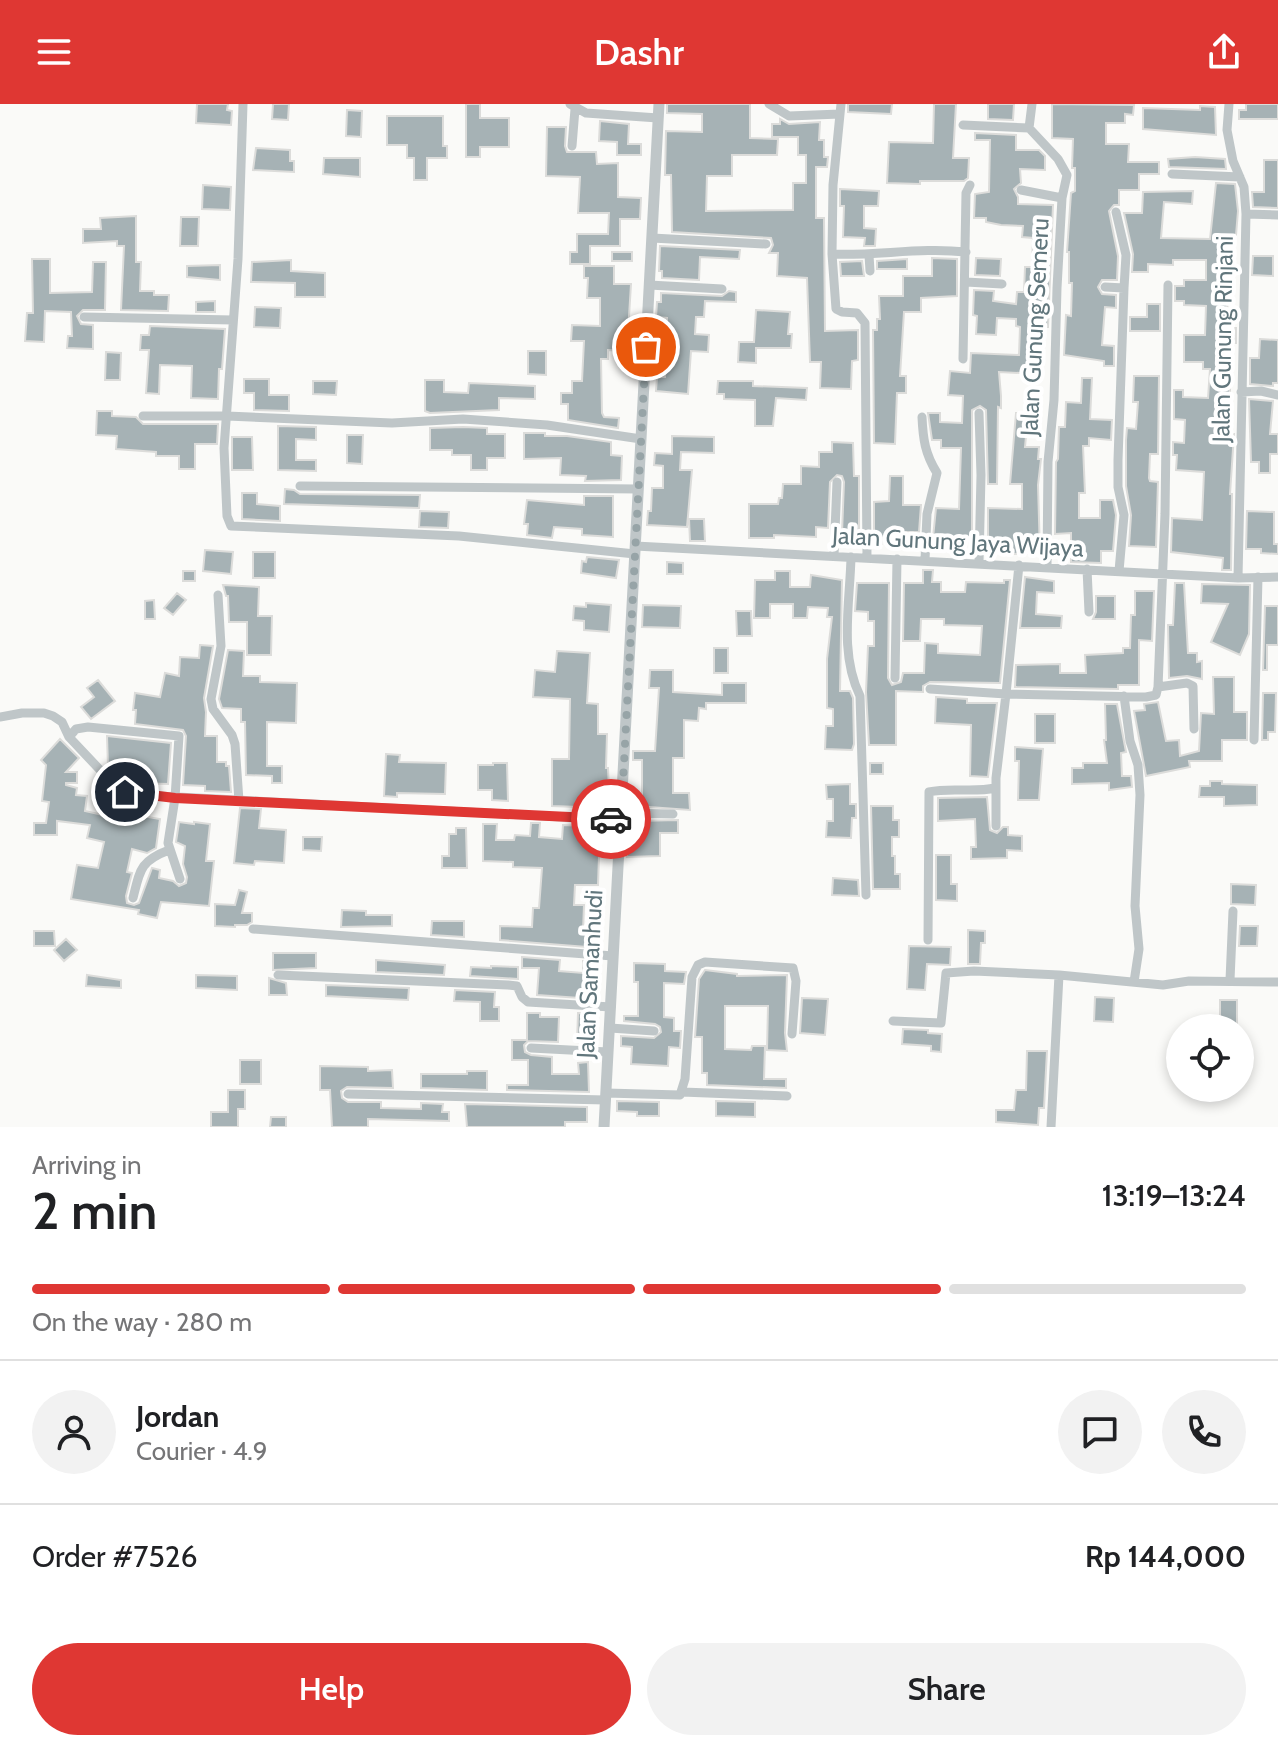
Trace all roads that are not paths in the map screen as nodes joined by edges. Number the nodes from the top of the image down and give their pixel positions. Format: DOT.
graph roads {
  1 [pos="243,104"];
  2 [pos="659,104"];
  3 [pos="769,104"];
  4 [pos="1032,104"];
  5 [pos="1229,104"];
  6 [pos="572,106"];
  7 [pos="841,109"];
  8 [pos="658,118"];
  9 [pos="963,125"];
  10 [pos="1029,128"];
  11 [pos="572,146"];
  12 [pos="1172,174"];
  13 [pos="1240,177"];
  14 [pos="970,185"];
  15 [pos="1021,190"];
  16 [pos="1062,198"];
  17 [pos="1116,212"];
  18 [pos="1246,214"];
  19 [pos="1278,215"];
  20 [pos="652,238"];
  21 [pos="766,244"];
  22 [pos="966,252"];
  23 [pos="832,254"];
  24 [pos="869,255"];
  25 [pos="870,271"];
  26 [pos="966,282"];
  27 [pos="1002,284"];
  28 [pos="649,285"];
  29 [pos="1168,285"];
  30 [pos="1105,287"];
  31 [pos="1124,288"];
  32 [pos="722,289"];
  33 [pos="84,317"];
  34 [pos="233,320"];
  35 [pos="963,359"];
  36 [pos="1241,392"];
  37 [pos="1278,395"];
  38 [pos="979,413"];
  39 [pos="143,416"];
  40 [pos="227,416"];
  41 [pos="922,417"];
  42 [pos="641,439"];
  43 [pos="837,482"];
  44 [pos="300,486"];
  45 [pos="638,489"];
  46 [pos="635,550"];
  47 [pos="834,555"];
  48 [pos="851,557"];
  49 [pos="867,557"];
  50 [pos="897,559"];
  51 [pos="925,560"];
  52 [pos="979,563"];
  53 [pos="1019,565"];
  54 [pos="1047,566"];
  55 [pos="1087,569"];
  56 [pos="1119,571"];
  57 [pos="1162,572"];
  58 [pos="1258,577"];
  59 [pos="1278,577"];
  60 [pos="1238,578"];
  61 [pos="218,595"];
  62 [pos="1089,612"];
  63 [pos="895,678"];
  64 [pos="1158,687"];
  65 [pos="930,689"];
  66 [pos="1006,694"];
  67 [pos="1124,696"];
  68 [pos="0,717"];
  69 [pos="1194,729"];
  70 [pos="69,737"];
  71 [pos="1254,740"];
  72 [pos="995,788"];
  73 [pos="175,798"];
  74 [pos="239,801"];
  75 [pos="673,814"];
  76 [pos="621,816"];
  77 [pos="996,826"];
  78 [pos="169,850"];
  79 [pos="180,879"];
  80 [pos="866,895"];
  81 [pos="133,898"];
  82 [pos="1233,911"];
  83 [pos="253,929"];
  84 [pos="928,940"];
  85 [pos="613,956"];
  86 [pos="278,975"];
  87 [pos="1059,975"];
  88 [pos="1230,980"];
  89 [pos="1134,982"];
  90 [pos="1278,982"];
  91 [pos="611,1007"];
  92 [pos="893,1021"];
  93 [pos="610,1028"];
  94 [pos="654,1031"];
  95 [pos="792,1034"];
  96 [pos="531,1048"];
  97 [pos="608,1052"];
  98 [pos="682,1092"];
  99 [pos="348,1094"];
  100 [pos="606,1096"];
  101 [pos="787,1096"];
  102 [pos="604,1127"];
  103 [pos="1051,1127"];
  1 -- 34 [label="street"];
  2 -- 8 [label="street, Jalan Samanhudi"];
  3 -- 7 [label="street"];
  4 -- 10 [label="street"];
  5 -- 13 [label="street, Jalan Gunung Rinjani"];
  6 -- 8 [label="street"];
  6 -- 11 [label="street"];
  7 -- 23 [label="street"];
  8 -- 20 [label="street, Jalan Samanhudi"];
  9 -- 10 [label="street"];
  10 -- 16 [label="street, Jalan Gunung Semeru"];
  12 -- 13 [label="street"];
  13 -- 18 [label="street, Jalan Gunung Rinjani"];
  14 -- 22 [label="street"];
  15 -- 16 [label="street"];
  16 -- 54 [label="street, Jalan Gunung Semeru"];
  17 -- 31 [label="street"];
  18 -- 19 [label="street"];
  18 -- 36 [label="street, Jalan Gunung Rinjani"];
  20 -- 21 [label="street"];
  20 -- 28 [label="street, Jalan Samanhudi"];
  22 -- 24 [label="street"];
  22 -- 26 [label="street"];
  23 -- 24 [label="street"];
  23 -- 49 [label="street"];
  24 -- 25 [label="street"];
  26 -- 27 [label="street"];
  26 -- 35 [label="street"];
  28 -- 32 [label="street"];
  28 -- 42 [label="street, Jalan Samanhudi"];
  29 -- 57 [label="street"];
  30 -- 31 [label="street"];
  31 -- 56 [label="street"];
  33 -- 34 [label="street"];
  34 -- 40 [label="street"];
  36 -- 37 [label="street"];
  36 -- 60 [label="street, Jalan Gunung Rinjani"];
  38 -- 52 [label="street"];
  39 -- 40 [label="street"];
  40 -- 42 [label="street"];
  40 -- 46 [label="street, Jalan Gunung Jaya Wijaya"];
  41 -- 51 [label="street"];
  42 -- 45 [label="street, Jalan Samanhudi"];
  43 -- 47 [label="street"];
  44 -- 45 [label="street"];
  45 -- 46 [label="street, Jalan Samanhudi"];
  46 -- 47 [label="street, Jalan Gunung Jaya Wijaya"];
  46 -- 76 [label="street, Jalan Samanhudi"];
  47 -- 48 [label="street, Jalan Gunung Jaya Wijaya"];
  48 -- 49 [label="street, Jalan Gunung Jaya Wijaya"];
  48 -- 80 [label="street"];
  49 -- 50 [label="street, Jalan Gunung Jaya Wijaya"];
  50 -- 51 [label="street, Jalan Gunung Jaya Wijaya"];
  50 -- 63 [label="street"];
  51 -- 52 [label="street, Jalan Gunung Jaya Wijaya"];
  52 -- 53 [label="street, Jalan Gunung Jaya Wijaya"];
  53 -- 54 [label="street, Jalan Gunung Jaya Wijaya"];
  53 -- 66 [label="street"];
  54 -- 55 [label="street, Jalan Gunung Jaya Wijaya"];
  55 -- 56 [label="street, Jalan Gunung Jaya Wijaya"];
  55 -- 62 [label="street"];
  56 -- 57 [label="street, Jalan Gunung Jaya Wijaya"];
  57 -- 60 [label="street, Jalan Gunung Jaya Wijaya"];
  57 -- 64 [label="street"];
  58 -- 59 [label="street, Jalan Gunung Jaya Wijaya"];
  58 -- 60 [label="street, Jalan Gunung Jaya Wijaya"];
  58 -- 71 [label="street"];
  61 -- 74 [label="street"];
  64 -- 67 [label="street"];
  64 -- 69 [label="street"];
  65 -- 66 [label="street"];
  66 -- 67 [label="street"];
  66 -- 72 [label="street"];
  67 -- 89 [label="street"];
  68 -- 70 [label="street"];
  70 -- 73 [label="street"];
  70 -- 73 [label="street"];
  72 -- 77 [label="street"];
  72 -- 84 [label="street"];
  73 -- 74 [label="street"];
  73 -- 78 [label="street"];
  74 -- 76 [label="street"];
  75 -- 76 [label="street"];
  76 -- 85 [label="street, Jalan Samanhudi"];
  78 -- 79 [label="street"];
  78 -- 81 [label="street"];
  82 -- 88 [label="street"];
  83 -- 85 [label="street"];
  85 -- 91 [label="street, Jalan Samanhudi"];
  86 -- 91 [label="street"];
  87 -- 89 [label="street"];
  87 -- 92 [label="street"];
  87 -- 103 [label="street"];
  88 -- 89 [label="street"];
  88 -- 90 [label="street"];
  91 -- 93 [label="street, Jalan Samanhudi"];
  93 -- 94 [label="street"];
  93 -- 97 [label="street, Jalan Samanhudi"];
  95 -- 98 [label="street"];
  96 -- 97 [label="street"];
  97 -- 100 [label="street, Jalan Samanhudi"];
  98 -- 100 [label="street"];
  98 -- 101 [label="street"];
  99 -- 100 [label="street"];
  100 -- 102 [label="street, Jalan Samanhudi"];
}
